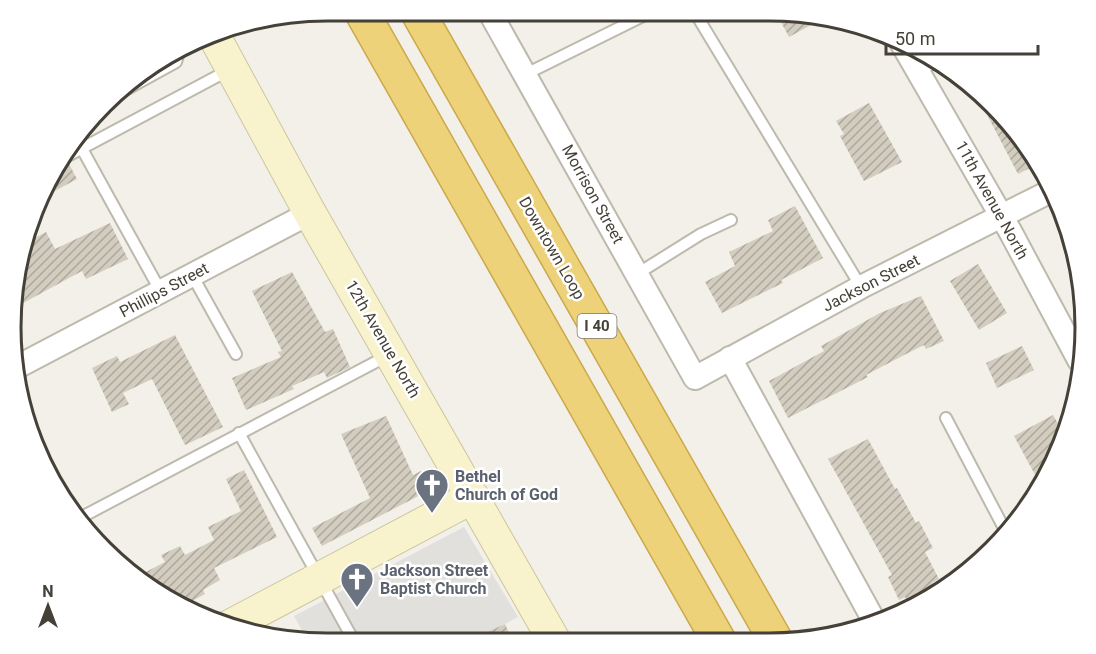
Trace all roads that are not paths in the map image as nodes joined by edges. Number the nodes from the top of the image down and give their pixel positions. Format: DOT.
graph roads {
  1 [pos="367,21"];
  2 [pos="423,21"];
  3 [pos="495,21"];
  4 [pos="633,21"];
  5 [pos="700,21"];
  6 [pos="217,41"];
  7 [pos="909,55"];
  8 [pos="176,61"];
  9 [pos="928,66"];
  10 [pos="232,68"];
  11 [pos="161,70"];
  12 [pos="918,71"];
  13 [pos="526,74"];
  14 [pos="85,140"];
  15 [pos="81,146"];
  16 [pos="1044,194"];
  17 [pos="310,213"];
  18 [pos="1001,217"];
  19 [pos="731,220"];
  20 [pos="637,274"];
  21 [pos="192,275"];
  22 [pos="861,287"];
  23 [pos="161,292"];
  24 [pos="1074,350"];
  25 [pos="392,353"];
  26 [pos="236,354"];
  27 [pos="730,358"];
  28 [pos="24,364"];
  29 [pos="695,378"];
  30 [pos="946,418"];
  31 [pos="239,433"];
  32 [pos="473,497"];
  33 [pos="86,515"];
  34 [pos="1002,525"];
  35 [pos="320,578"];
  36 [pos="871,615"];
  37 [pos="240,621"];
  38 [pos="350,633"];
  39 [pos="550,633"];
  40 [pos="715,633"];
  41 [pos="771,633"];
  1 -- 40 [label="highway"];
  2 -- 41 [label="highway, Downtown Loop / I 40"];
  3 -- 13 [label="street, Morrison Street"];
  4 -- 13 [label="lane"];
  5 -- 22 [label="lane"];
  6 -- 10 [label="street, 12th Avenue North"];
  7 -- 12 [label="street, 11th Avenue North"];
  8 -- 11 [label="lane"];
  9 -- 12 [label="lane"];
  10 -- 14 [label="lane"];
  10 -- 17 [label="street, 12th Avenue North"];
  12 -- 18 [label="street, 11th Avenue North"];
  13 -- 20 [label="street, Morrison Street"];
  15 -- 23 [label="lane"];
  16 -- 18 [label="street, Jackson Street"];
  17 -- 21 [label="street, Phillips Street"];
  17 -- 25 [label="street, 12th Avenue North"];
  18 -- 22 [label="street, Jackson Street"];
  18 -- 24 [label="street, 11th Avenue North"];
  19 -- 20 [label="lane"];
  20 -- 29 [label="street, Morrison Street"];
  21 -- 23 [label="street, Phillips Street"];
  21 -- 26 [label="lane"];
  22 -- 27 [label="street, Jackson Street"];
  23 -- 28 [label="street, Phillips Street"];
  25 -- 31 [label="lane"];
  25 -- 32 [label="street, 12th Avenue North"];
  27 -- 29 [label="street, Jackson Street"];
  27 -- 36 [label="street"];
  30 -- 34 [label="lane"];
  31 -- 33 [label="lane"];
  31 -- 35 [label="lane"];
  32 -- 35 [label="street"];
  32 -- 39 [label="street, 12th Avenue North"];
  35 -- 37 [label="street"];
  35 -- 38 [label="lane"];
}
